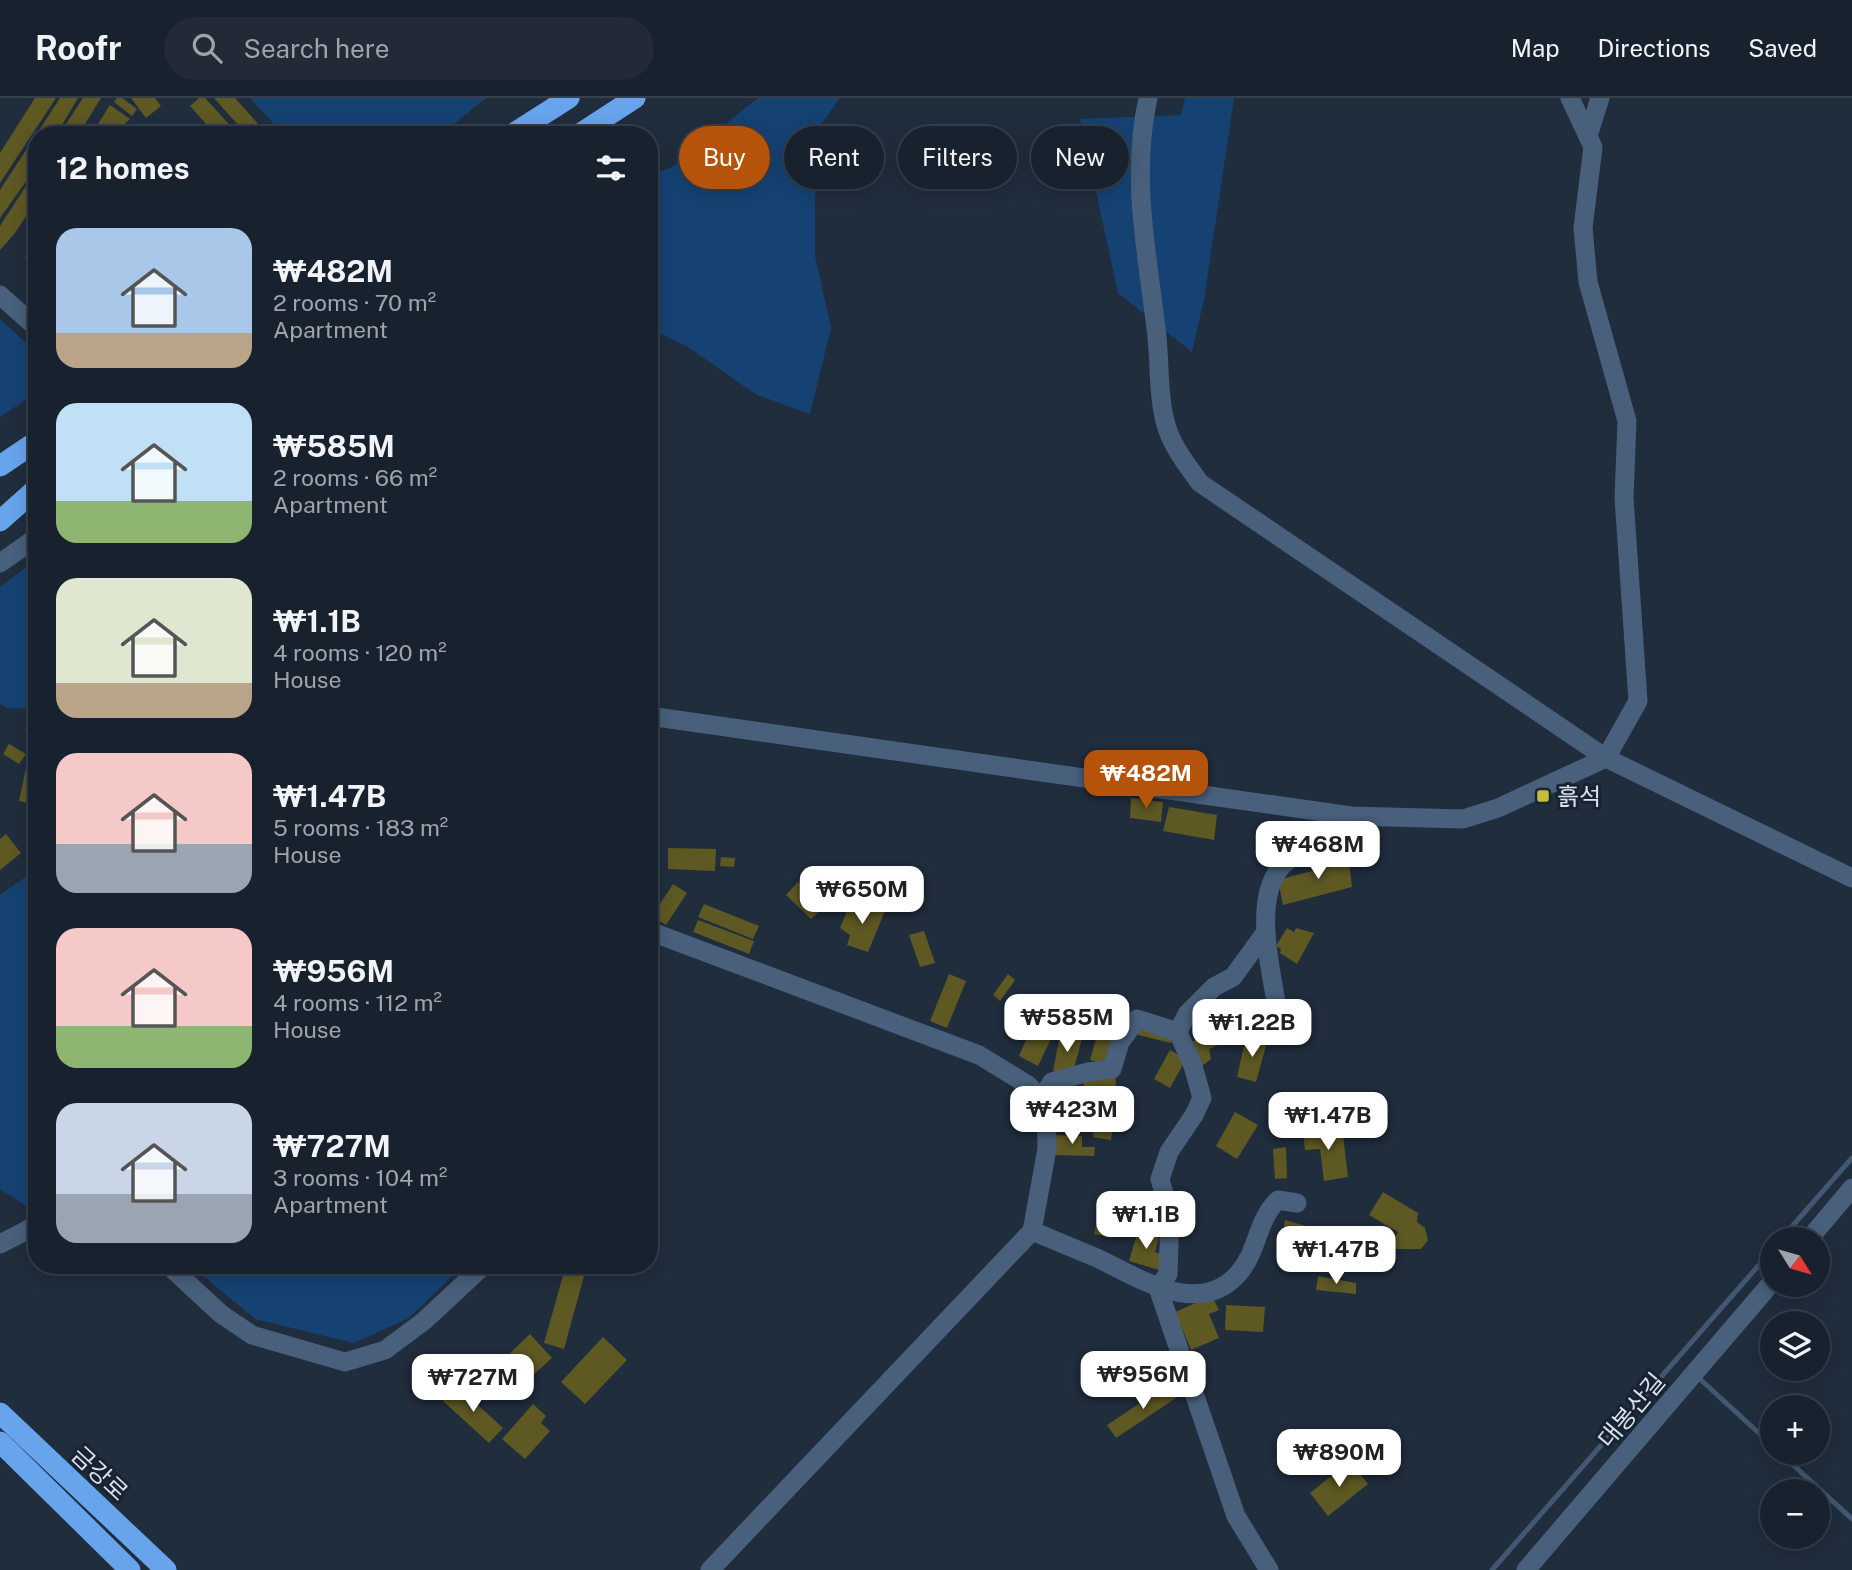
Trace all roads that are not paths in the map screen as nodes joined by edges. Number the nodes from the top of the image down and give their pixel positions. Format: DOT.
graph roads {
  1 [pos="569,98"];
  2 [pos="635,98"];
  3 [pos="1148,98"];
  4 [pos="1570,98"];
  5 [pos="1600,98"];
  6 [pos="525,126"];
  7 [pos="592,126"];
  8 [pos="1588,136"];
  9 [pos="0,295"];
  10 [pos="28,320"];
  11 [pos="28,439"];
  12 [pos="28,447"];
  13 [pos="0,455"];
  14 [pos="0,466"];
  15 [pos="28,492"];
  16 [pos="28,495"];
  17 [pos="0,512"];
  18 [pos="0,521"];
  19 [pos="28,544"];
  20 [pos="0,564"];
  21 [pos="658,717"];
  22 [pos="1606,758"];
  23 [pos="1351,816"];
  24 [pos="1852,878"];
  25 [pos="1265,933"];
  26 [pos="658,934"];
  27 [pos="1276,1002"];
  28 [pos="1178,1032"];
  29 [pos="1041,1099"];
  30 [pos="1852,1188"];
  31 [pos="1297,1203"];
  32 [pos="1819,1227"];
  33 [pos="28,1230"];
  34 [pos="1032,1231"];
  35 [pos="0,1244"];
  36 [pos="178,1274"];
  37 [pos="474,1274"];
  38 [pos="1158,1288"];
  39 [pos="1760,1296"];
  40 [pos="0,1413"];
  41 [pos="0,1442"];
  42 [pos="130,1570"];
  43 [pos="166,1570"];
  44 [pos="710,1570"];
  45 [pos="1269,1570"];
  46 [pos="1526,1570"];
  1 -- 6 [label="highway"];
  2 -- 7 [label="highway"];
  3 -- 22 [label="street"];
  4 -- 8 [label="street"];
  5 -- 8 [label="street"];
  8 -- 22 [label="street"];
  9 -- 10 [label="street"];
  11 -- 13 [label="highway"];
  12 -- 14 [label="highway"];
  15 -- 17 [label="highway"];
  16 -- 18 [label="highway"];
  19 -- 20 [label="street"];
  21 -- 23 [label="street"];
  22 -- 23 [label="street"];
  22 -- 24 [label="street"];
  23 -- 25 [label="street"];
  25 -- 27 [label="street"];
  25 -- 28 [label="street"];
  26 -- 29 [label="street"];
  28 -- 29 [label="street"];
  28 -- 38 [label="street"];
  29 -- 34 [label="street"];
  30 -- 32 [label="street"];
  31 -- 38 [label="street"];
  33 -- 35 [label="street"];
  34 -- 38 [label="street"];
  34 -- 44 [label="street"];
  36 -- 37 [label="street"];
  38 -- 45 [label="street"];
  39 -- 46 [label="street, 대봉산길"];
  40 -- 43 [label="highway, 금강로"];
  41 -- 42 [label="highway, 금강로"];
}
